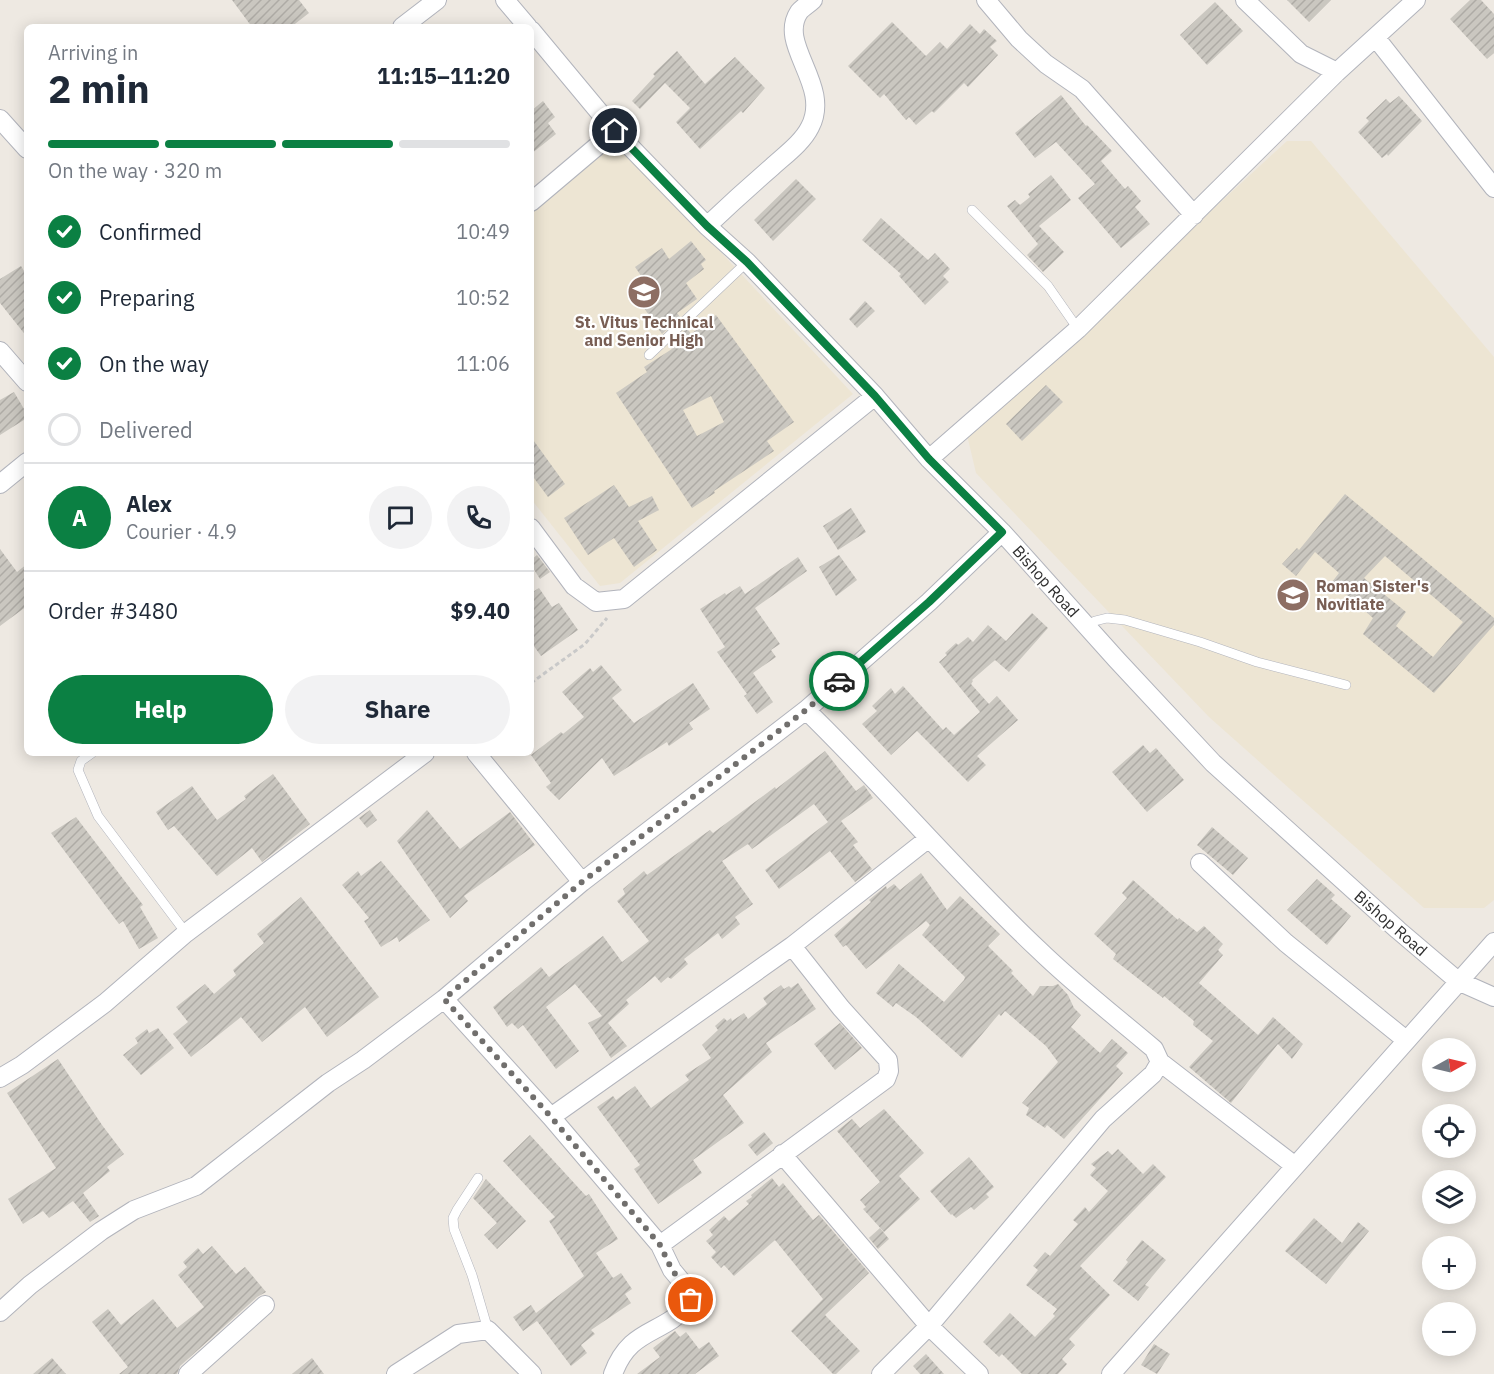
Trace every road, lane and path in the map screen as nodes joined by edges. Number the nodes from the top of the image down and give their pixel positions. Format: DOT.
graph roads {
  1 [pos="437,0"];
  2 [pos="813,0"];
  3 [pos="986,0"];
  4 [pos="1245,0"];
  5 [pos="1416,0"];
  6 [pos="509,1"];
  7 [pos="406,24"];
  8 [pos="526,24"];
  9 [pos="534,34"];
  10 [pos="1376,38"];
  11 [pos="1337,72"];
  12 [pos="0,119"];
  13 [pos="615,131"];
  14 [pos="24,146"];
  15 [pos="1494,188"];
  16 [pos="534,199"];
  17 [pos="972,210"];
  18 [pos="1194,215"];
  19 [pos="707,226"];
  20 [pos="747,262"];
  21 [pos="1078,329"];
  22 [pos="0,351"];
  23 [pos="649,355"];
  24 [pos="24,379"];
  25 [pos="875,396"];
  26 [pos="929,459"];
  27 [pos="24,464"];
  28 [pos="0,484"];
  29 [pos="534,532"];
  30 [pos="1002,532"];
  31 [pos="624,599"];
  32 [pos="1087,626"];
  33 [pos="534,681"];
  34 [pos="1346,686"];
  35 [pos="806,710"];
  36 [pos="88,756"];
  37 [pos="421,756"];
  38 [pos="478,756"];
  39 [pos="929,838"];
  40 [pos="1200,862"];
  41 [pos="582,882"];
  42 [pos="186,933"];
  43 [pos="1494,942"];
  44 [pos="792,946"];
  45 [pos="1458,981"];
  46 [pos="1494,997"];
  47 [pos="444,999"];
  48 [pos="1406,1040"];
  49 [pos="1161,1062"];
  50 [pos="0,1078"];
  51 [pos="551,1117"];
  52 [pos="782,1154"];
  53 [pos="1295,1166"];
  54 [pos="478,1178"];
  55 [pos="660,1245"];
  56 [pos="265,1305"];
  57 [pos="0,1312"];
  58 [pos="929,1326"];
  59 [pos="488,1330"];
  60 [pos="188,1374"];
  61 [pos="396,1374"];
  62 [pos="532,1374"];
  63 [pos="613,1374"];
  64 [pos="881,1374"];
  65 [pos="979,1374"];
  66 [pos="1111,1374"];
  1 -- 7 [label="street"];
  2 -- 19 [label="street"];
  3 -- 18 [label="street"];
  4 -- 11 [label="street"];
  5 -- 10 [label="street"];
  6 -- 8 [label="street, Bishop Road"];
  9 -- 13 [label="street, Bishop Road"];
  10 -- 11 [label="street"];
  10 -- 15 [label="street"];
  11 -- 18 [label="street"];
  12 -- 14 [label="street"];
  13 -- 16 [label="street"];
  13 -- 19 [label="street, Bishop Road"];
  17 -- 21 [label="lane"];
  18 -- 21 [label="street"];
  19 -- 20 [label="street, Bishop Road"];
  20 -- 23 [label="lane"];
  20 -- 25 [label="street, Bishop Road"];
  21 -- 26 [label="street"];
  22 -- 24 [label="street"];
  25 -- 26 [label="street, Bishop Road"];
  25 -- 31 [label="street"];
  26 -- 30 [label="street, Bishop Road"];
  27 -- 28 [label="street"];
  29 -- 31 [label="street"];
  30 -- 32 [label="street, Bishop Road"];
  30 -- 35 [label="street"];
  31 -- 33 [label="path"];
  32 -- 34 [label="lane"];
  32 -- 45 [label="street, Bishop Road"];
  35 -- 39 [label="street"];
  35 -- 41 [label="street"];
  36 -- 42 [label="lane"];
  37 -- 42 [label="street"];
  38 -- 41 [label="street"];
  39 -- 44 [label="street"];
  39 -- 49 [label="street"];
  40 -- 48 [label="street"];
  41 -- 47 [label="street"];
  42 -- 50 [label="street"];
  43 -- 45 [label="street"];
  44 -- 51 [label="street"];
  44 -- 52 [label="street"];
  45 -- 46 [label="street, Bishop Road"];
  45 -- 48 [label="street"];
  47 -- 51 [label="street"];
  47 -- 57 [label="street"];
  48 -- 53 [label="street"];
  49 -- 53 [label="street"];
  49 -- 58 [label="street"];
  51 -- 55 [label="street"];
  52 -- 55 [label="street"];
  52 -- 58 [label="street"];
  53 -- 66 [label="street"];
  54 -- 59 [label="lane"];
  55 -- 63 [label="street"];
  56 -- 60 [label="street"];
  58 -- 64 [label="street"];
  58 -- 65 [label="street"];
  59 -- 61 [label="street"];
  59 -- 62 [label="street"];
}
